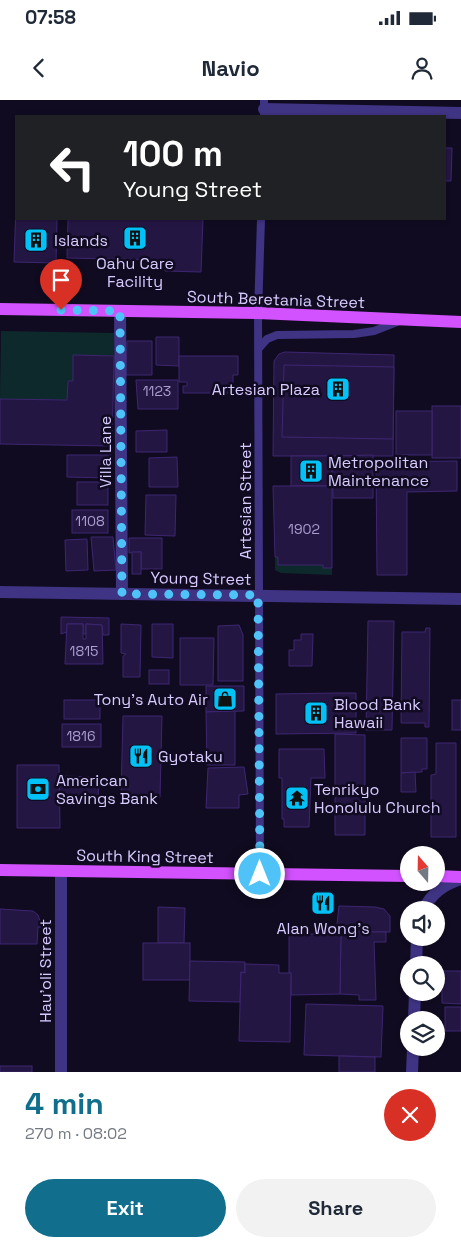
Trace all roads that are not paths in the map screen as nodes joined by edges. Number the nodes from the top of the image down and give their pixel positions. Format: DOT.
graph roads {
  1 [pos="264,108"];
  2 [pos="461,113"];
  3 [pos="261,220"];
  4 [pos="0,309"];
  5 [pos="120,311"];
  6 [pos="258,313"];
  7 [pos="401,320"];
  8 [pos="461,322"];
  9 [pos="258,348"];
  10 [pos="0,592"];
  11 [pos="122,594"];
  12 [pos="258,595"];
  13 [pos="461,599"];
  14 [pos="0,870"];
  15 [pos="61,871"];
  16 [pos="260,874"];
  17 [pos="400,876"];
  18 [pos="445,877"];
  19 [pos="461,878"];
  20 [pos="429,901"];
  21 [pos="413,1056"];
  22 [pos="61,1072"];
  23 [pos="412,1072"];
  1 -- 2 [label="street"];
  3 -- 6 [label="lane, Artesian Street"];
  4 -- 5 [label="main road, South Beretania Street"];
  5 -- 6 [label="main road, South Beretania Street"];
  5 -- 11 [label="street, Villa Lane"];
  6 -- 7 [label="main road, South Beretania Street"];
  6 -- 9 [label="lane, Artesian Street"];
  7 -- 8 [label="main road, South Beretania Street"];
  7 -- 9 [label="lane"];
  9 -- 12 [label="lane, Artesian Street"];
  10 -- 11 [label="street, Young Street"];
  11 -- 12 [label="street, Young Street"];
  12 -- 13 [label="street, Young Street"];
  12 -- 16 [label="lane, Artesian Street"];
  14 -- 15 [label="main road, South King Street"];
  15 -- 16 [label="main road, South King Street"];
  15 -- 22 [label="street, Hau'oli Street"];
  16 -- 17 [label="main road, South King Street"];
  18 -- 19 [label="main road"];
  19 -- 20 [label="street"];
  21 -- 23 [label="street"];
}
